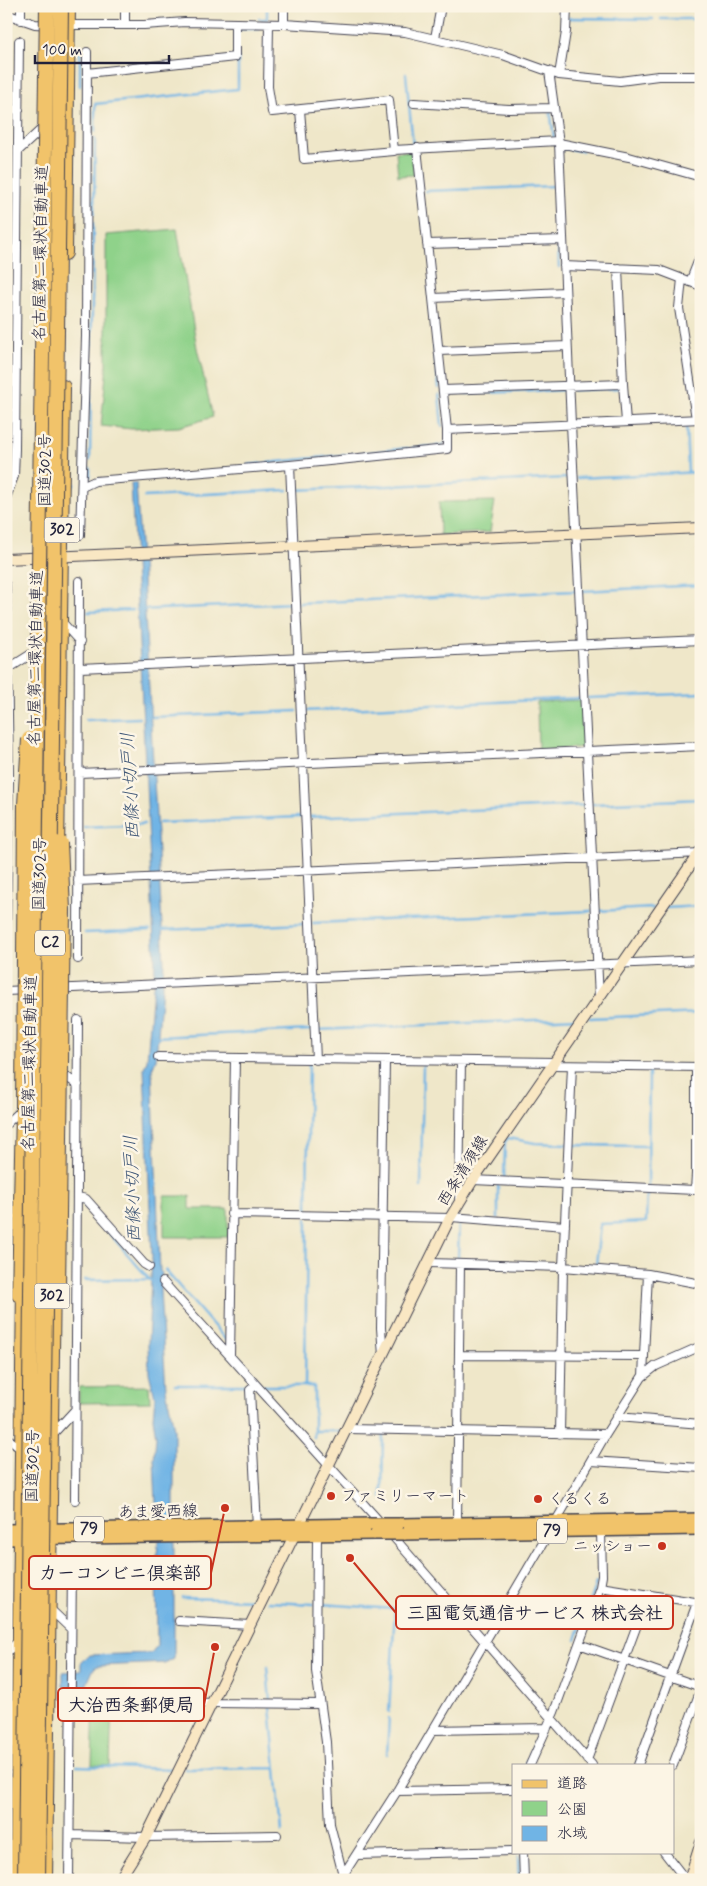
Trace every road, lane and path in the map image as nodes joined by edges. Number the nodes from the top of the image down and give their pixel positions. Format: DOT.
graph roads {
  1 [pos="22,6"];
  2 [pos="47,6"];
  3 [pos="61,6"];
  4 [pos="68,6"];
  5 [pos="125,6"];
  6 [pos="284,6"];
  7 [pos="440,6"];
  8 [pos="566,6"];
  9 [pos="6,14"];
  10 [pos="21,20"];
  11 [pos="235,23"];
  12 [pos="269,24"];
  13 [pos="284,24"];
  14 [pos="68,25"];
  15 [pos="125,25"];
  16 [pos="435,38"];
  17 [pos="19,41"];
  18 [pos="87,52"];
  19 [pos="549,71"];
  20 [pos="87,73"];
  21 [pos="559,75"];
  22 [pos="701,76"];
  23 [pos="414,103"];
  24 [pos="67,105"];
  25 [pos="554,108"];
  26 [pos="6,109"];
  27 [pos="19,110"];
  28 [pos="300,110"];
  29 [pos="559,142"];
  30 [pos="417,148"];
  31 [pos="394,150"];
  32 [pos="18,151"];
  33 [pos="701,177"];
  34 [pos="563,240"];
  35 [pos="427,244"];
  36 [pos="17,249"];
  37 [pos="6,250"];
  38 [pos="701,254"];
  39 [pos="564,266"];
  40 [pos="618,268"];
  41 [pos="686,281"];
  42 [pos="701,286"];
  43 [pos="565,292"];
  44 [pos="433,298"];
  45 [pos="6,343"];
  46 [pos="16,343"];
  47 [pos="567,346"];
  48 [pos="438,351"];
  49 [pos="623,384"];
  50 [pos="569,386"];
  51 [pos="443,390"];
  52 [pos="698,419"];
  53 [pos="626,422"];
  54 [pos="571,424"];
  55 [pos="447,430"];
  56 [pos="6,449"];
  57 [pos="15,449"];
  58 [pos="290,464"];
  59 [pos="82,487"];
  60 [pos="6,498"];
  61 [pos="701,528"];
  62 [pos="577,534"];
  63 [pos="80,535"];
  64 [pos="294,546"];
  65 [pos="62,557"];
  66 [pos="6,559"];
  67 [pos="40,572"];
  68 [pos="79,581"];
  69 [pos="6,585"];
  70 [pos="61,621"];
  71 [pos="61,635"];
  72 [pos="701,640"];
  73 [pos="80,642"];
  74 [pos="582,646"];
  75 [pos="298,658"];
  76 [pos="80,668"];
  77 [pos="7,670"];
  78 [pos="52,707"];
  79 [pos="701,746"];
  80 [pos="587,751"];
  81 [pos="303,764"];
  82 [pos="79,774"];
  83 [pos="7,778"];
  84 [pos="700,852"];
  85 [pos="592,858"];
  86 [pos="308,871"];
  87 [pos="78,881"];
  88 [pos="6,884"];
  89 [pos="57,884"];
  90 [pos="78,897"];
  91 [pos="6,928"];
  92 [pos="78,959"];
  93 [pos="701,960"];
  94 [pos="622,964"];
  95 [pos="597,965"];
  96 [pos="312,977"];
  97 [pos="55,989"];
  98 [pos="6,991"];
  99 [pos="599,998"];
  100 [pos="78,1020"];
  101 [pos="54,1053"];
  102 [pos="158,1057"];
  103 [pos="235,1058"];
  104 [pos="316,1060"];
  105 [pos="385,1060"];
  106 [pos="461,1061"];
  107 [pos="553,1064"];
  108 [pos="572,1066"];
  109 [pos="699,1067"];
  110 [pos="54,1068"];
  111 [pos="49,1085"];
  112 [pos="78,1085"];
  113 [pos="6,1124"];
  114 [pos="698,1174"];
  115 [pos="473,1180"];
  116 [pos="567,1184"];
  117 [pos="78,1197"];
  118 [pos="458,1204"];
  119 [pos="231,1214"];
  120 [pos="382,1218"];
  121 [pos="451,1218"];
  122 [pos="565,1226"];
  123 [pos="430,1263"];
  124 [pos="460,1264"];
  125 [pos="149,1267"];
  126 [pos="563,1267"];
  127 [pos="648,1274"];
  128 [pos="163,1282"];
  129 [pos="701,1284"];
  130 [pos="701,1346"];
  131 [pos="459,1355"];
  132 [pos="230,1356"];
  133 [pos="562,1356"];
  134 [pos="644,1356"];
  135 [pos="383,1358"];
  136 [pos="643,1376"];
  137 [pos="23,1384"];
  138 [pos="51,1384"];
  139 [pos="256,1385"];
  140 [pos="76,1410"];
  141 [pos="617,1417"];
  142 [pos="701,1424"];
  143 [pos="348,1429"];
  144 [pos="458,1431"];
  145 [pos="560,1434"];
  146 [pos="606,1434"];
  147 [pos="6,1437"];
  148 [pos="50,1437"];
  149 [pos="22,1450"];
  150 [pos="591,1461"];
  151 [pos="329,1466"];
  152 [pos="701,1468"];
  153 [pos="74,1500"];
  154 [pos="701,1519"];
  155 [pos="457,1523"];
  156 [pos="256,1526"];
  157 [pos="553,1526"];
  158 [pos="372,1529"];
  159 [pos="401,1529"];
  160 [pos="701,1529"];
  161 [pos="6,1530"];
  162 [pos="297,1530"];
  163 [pos="601,1531"];
  164 [pos="175,1532"];
  165 [pos="50,1534"];
  166 [pos="21,1535"];
  167 [pos="317,1535"];
  168 [pos="6,1539"];
  169 [pos="72,1566"];
  170 [pos="600,1587"];
  171 [pos="648,1595"];
  172 [pos="699,1603"];
  173 [pos="49,1608"];
  174 [pos="179,1621"];
  175 [pos="250,1625"];
  176 [pos="71,1629"];
  177 [pos="20,1639"];
  178 [pos="485,1642"];
  179 [pos="579,1644"];
  180 [pos="6,1653"];
  181 [pos="625,1660"];
  182 [pos="670,1676"];
  183 [pos="701,1688"];
  184 [pos="70,1698"];
  185 [pos="212,1703"];
  186 [pos="320,1704"];
  187 [pos="551,1718"];
  188 [pos="547,1728"];
  189 [pos="433,1730"];
  190 [pos="19,1755"];
  191 [pos="590,1762"];
  192 [pos="530,1764"];
  193 [pos="638,1764"];
  194 [pos="673,1764"];
  195 [pos="512,1789"];
  196 [pos="397,1791"];
  197 [pos="70,1835"];
  198 [pos="277,1835"];
  199 [pos="146,1836"];
  200 [pos="701,1842"];
  201 [pos="512,1851"];
  202 [pos="523,1854"];
  203 [pos="666,1854"];
  204 [pos="357,1855"];
  205 [pos="696,1868"];
  206 [pos="342,1877"];
  207 [pos="12,1880"];
  208 [pos="17,1880"];
  209 [pos="24,1880"];
  210 [pos="38,1880"];
  211 [pos="45,1880"];
  212 [pos="52,1880"];
  213 [pos="69,1880"];
  214 [pos="119,1880"];
  215 [pos="524,1880"];
  216 [pos="687,1880"];
  1 -- 10 [label="street"];
  2 -- 67 [label="highway, 名古屋第二環状自動車道 / C2, bridge"];
  3 -- 78 [label="highway, 名古屋第二環状自動車道 / C2, bridge"];
  4 -- 14 [label="highway, 国道302号 / 302"];
  5 -- 15 [label="street"];
  6 -- 13 [label="street"];
  7 -- 16 [label="street"];
  8 -- 21 [label="street"];
  9 -- 10 [label="street"];
  10 -- 14 [label="street"];
  11 -- 12 [label="street"];
  11 -- 15 [label="street"];
  11 -- 20 [label="street"];
  12 -- 13 [label="street"];
  12 -- 28 [label="street"];
  13 -- 16 [label="street"];
  14 -- 15 [label="street"];
  14 -- 24 [label="highway, 国道302号 / 302"];
  16 -- 19 [label="street"];
  17 -- 27 [label="street"];
  18 -- 20 [label="street"];
  19 -- 21 [label="street"];
  19 -- 25 [label="street"];
  20 -- 59 [label="street"];
  21 -- 22 [label="street"];
  23 -- 25 [label="street"];
  24 -- 32 [label="street"];
  24 -- 65 [label="highway, 国道302号 / 302"];
  25 -- 29 [label="street"];
  26 -- 27 [label="street"];
  27 -- 32 [label="street"];
  28 -- 31 [label="street"];
  28 -- 31 [label="street"];
  29 -- 30 [label="street"];
  29 -- 33 [label="street"];
  29 -- 34 [label="street"];
  30 -- 31 [label="street"];
  30 -- 35 [label="street"];
  32 -- 36 [label="street"];
  34 -- 35 [label="street"];
  34 -- 39 [label="street"];
  35 -- 44 [label="street"];
  36 -- 37 [label="street"];
  36 -- 46 [label="street"];
  38 -- 41 [label="street"];
  39 -- 40 [label="street"];
  39 -- 43 [label="street"];
  40 -- 41 [label="street"];
  40 -- 49 [label="street"];
  41 -- 42 [label="street"];
  41 -- 52 [label="street"];
  43 -- 44 [label="street"];
  43 -- 47 [label="street"];
  44 -- 48 [label="street"];
  45 -- 46 [label="street"];
  46 -- 57 [label="street"];
  47 -- 48 [label="street"];
  47 -- 50 [label="street"];
  48 -- 51 [label="street"];
  49 -- 50 [label="street"];
  49 -- 53 [label="street"];
  50 -- 51 [label="street"];
  50 -- 54 [label="street"];
  51 -- 55 [label="street"];
  52 -- 53 [label="street"];
  53 -- 54 [label="street"];
  54 -- 55 [label="street"];
  54 -- 62 [label="street"];
  55 -- 58 [label="street"];
  56 -- 57 [label="street"];
  57 -- 60 [label="street"];
  58 -- 59 [label="street"];
  58 -- 64 [label="street"];
  59 -- 63 [label="street"];
  61 -- 62 [label="street"];
  62 -- 64 [label="street"];
  62 -- 74 [label="street"];
  64 -- 65 [label="street"];
  64 -- 75 [label="street"];
  65 -- 66 [label="street"];
  65 -- 70 [label="highway, 国道302号 / 302"];
  67 -- 137 [label="highway, bridge"];
  67 -- 209 [label="highway, 名古屋第二環状自動車道 / C2, bridge"];
  68 -- 73 [label="street"];
  69 -- 77 [label="street"];
  70 -- 71 [label="highway, 国道302号 / 302"];
  70 -- 73 [label="street"];
  71 -- 77 [label="street"];
  71 -- 89 [label="highway, 国道302号 / 302"];
  72 -- 74 [label="street"];
  73 -- 76 [label="street"];
  74 -- 75 [label="street"];
  74 -- 80 [label="street"];
  75 -- 76 [label="street"];
  75 -- 81 [label="street"];
  76 -- 82 [label="street"];
  77 -- 83 [label="street"];
  78 -- 138 [label="highway, bridge"];
  78 -- 210 [label="highway, 名古屋第二環状自動車道 / C2, bridge"];
  79 -- 80 [label="street"];
  80 -- 81 [label="street"];
  80 -- 85 [label="street"];
  81 -- 82 [label="street"];
  81 -- 86 [label="street"];
  82 -- 87 [label="street"];
  83 -- 88 [label="street"];
  84 -- 85 [label="street"];
  84 -- 94 [label="street, 西条清須線"];
  85 -- 86 [label="street"];
  85 -- 95 [label="street"];
  86 -- 87 [label="street"];
  86 -- 96 [label="street"];
  87 -- 90 [label="street"];
  88 -- 91 [label="street"];
  89 -- 90 [label="street"];
  89 -- 97 [label="highway, 国道302号 / 302"];
  90 -- 92 [label="street"];
  93 -- 94 [label="street"];
  94 -- 95 [label="street"];
  94 -- 99 [label="street, 西条清須線"];
  95 -- 96 [label="street"];
  95 -- 99 [label="street"];
  96 -- 97 [label="street"];
  96 -- 104 [label="street"];
  97 -- 98 [label="street"];
  97 -- 101 [label="highway, 国道302号 / 302"];
  99 -- 107 [label="street, 西条清須線"];
  100 -- 112 [label="street"];
  101 -- 110 [label="highway, 国道302号 / 302"];
  101 -- 111 [label="highway, 国道302号 / 302"];
  102 -- 103 [label="street"];
  103 -- 104 [label="street"];
  103 -- 119 [label="street"];
  104 -- 105 [label="street"];
  105 -- 106 [label="street"];
  105 -- 120 [label="street"];
  106 -- 107 [label="street"];
  106 -- 118 [label="street"];
  107 -- 108 [label="street"];
  107 -- 115 [label="street, 西条清須線"];
  108 -- 109 [label="street"];
  108 -- 116 [label="street"];
  109 -- 114 [label="street"];
  110 -- 112 [label="street"];
  110 -- 138 [label="highway, 国道302号 / 302"];
  111 -- 113 [label="street"];
  111 -- 137 [label="highway, 国道302号 / 302"];
  112 -- 117 [label="street"];
  114 -- 116 [label="street"];
  115 -- 116 [label="street"];
  115 -- 118 [label="street, 西条清須線"];
  116 -- 122 [label="street"];
  117 -- 125 [label="street"];
  117 -- 140 [label="street"];
  118 -- 121 [label="street, 西条清須線"];
  119 -- 120 [label="street"];
  119 -- 132 [label="street"];
  120 -- 121 [label="street"];
  120 -- 135 [label="street"];
  121 -- 122 [label="street"];
  121 -- 123 [label="street, 西条清須線"];
  122 -- 126 [label="street"];
  123 -- 124 [label="street"];
  123 -- 135 [label="street, 西条清須線"];
  124 -- 126 [label="street"];
  124 -- 131 [label="street"];
  126 -- 127 [label="street"];
  126 -- 133 [label="street"];
  127 -- 129 [label="street"];
  127 -- 134 [label="street"];
  128 -- 132 [label="street"];
  130 -- 136 [label="street"];
  131 -- 133 [label="street"];
  131 -- 144 [label="street"];
  132 -- 139 [label="street"];
  133 -- 134 [label="street"];
  133 -- 145 [label="street"];
  134 -- 136 [label="street"];
  135 -- 143 [label="street, 西条清須線"];
  136 -- 141 [label="street"];
  137 -- 149 [label="highway, 国道302号 / 302"];
  138 -- 148 [label="highway, 国道302号 / 302"];
  139 -- 151 [label="street"];
  139 -- 156 [label="street"];
  140 -- 148 [label="street"];
  140 -- 153 [label="street"];
  141 -- 142 [label="street"];
  141 -- 146 [label="street"];
  143 -- 144 [label="street"];
  143 -- 151 [label="street, 西条清須線"];
  144 -- 145 [label="street"];
  144 -- 155 [label="street"];
  145 -- 146 [label="street"];
  146 -- 150 [label="street"];
  147 -- 149 [label="street"];
  148 -- 165 [label="highway, 国道302号 / 302"];
  149 -- 166 [label="highway, 国道302号 / 302"];
  150 -- 152 [label="street"];
  150 -- 157 [label="street"];
  151 -- 162 [label="street, 西条清須線"];
  151 -- 178 [label="street"];
  154 -- 157 [label="main road, あま愛西線 / 79"];
  155 -- 157 [label="main road, あま愛西線 / 79"];
  155 -- 159 [label="main road, あま愛西線 / 79"];
  156 -- 162 [label="main road, あま愛西線 / 79"];
  156 -- 164 [label="main road, あま愛西線 / 79"];
  157 -- 159 [label="main road, あま愛西線 / 79"];
  157 -- 163 [label="main road, あま愛西線 / 79"];
  157 -- 178 [label="street"];
  158 -- 159 [label="main road, あま愛西線 / 79, bridge"];
  158 -- 162 [label="main road, あま愛西線 / 79"];
  158 -- 167 [label="main road, あま愛西線 / 79"];
  160 -- 163 [label="main road, あま愛西線 / 79"];
  161 -- 166 [label="main road, あま愛西線 / 79"];
  162 -- 164 [label="main road, あま愛西線 / 79"];
  162 -- 167 [label="main road, あま愛西線 / 79"];
  162 -- 175 [label="street, 西条清須線"];
  163 -- 170 [label="street"];
  164 -- 165 [label="main road, あま愛西線 / 79"];
  165 -- 166 [label="main road, あま愛西線 / 79"];
  165 -- 173 [label="highway, 国道302号 / 302"];
  166 -- 168 [label="main road, あま愛西線 / 79"];
  166 -- 177 [label="highway, 国道302号 / 302"];
  167 -- 186 [label="street"];
  169 -- 176 [label="street"];
  170 -- 171 [label="street"];
  170 -- 179 [label="street"];
  171 -- 172 [label="street"];
  171 -- 181 [label="street"];
  172 -- 182 [label="street"];
  173 -- 176 [label="street"];
  173 -- 211 [label="highway, 国道302号 / 302"];
  173 -- 212 [label="highway"];
  174 -- 175 [label="street"];
  175 -- 185 [label="street, 西条清須線"];
  176 -- 184 [label="street"];
  177 -- 180 [label="street"];
  177 -- 190 [label="highway, 国道302号 / 302"];
  178 -- 187 [label="street"];
  178 -- 189 [label="street"];
  179 -- 181 [label="street"];
  179 -- 187 [label="street"];
  181 -- 182 [label="street"];
  181 -- 191 [label="street"];
  182 -- 183 [label="street"];
  182 -- 193 [label="street"];
  183 -- 194 [label="street"];
  184 -- 185 [label="street"];
  184 -- 197 [label="street"];
  185 -- 186 [label="street"];
  185 -- 199 [label="street, 西条清須線"];
  186 -- 206 [label="street"];
  187 -- 188 [label="street"];
  187 -- 191 [label="street"];
  188 -- 189 [label="street"];
  188 -- 192 [label="street"];
  189 -- 196 [label="street"];
  190 -- 207 [label="highway"];
  190 -- 208 [label="highway, 国道302号 / 302"];
  195 -- 196 [label="street"];
  196 -- 204 [label="street"];
  197 -- 199 [label="street"];
  197 -- 213 [label="street"];
  198 -- 199 [label="street"];
  199 -- 214 [label="street, 西条清須線"];
  200 -- 205 [label="street"];
  201 -- 204 [label="street"];
  202 -- 215 [label="street"];
  203 -- 216 [label="street"];
  204 -- 206 [label="street"];
  205 -- 216 [label="street"];
}
